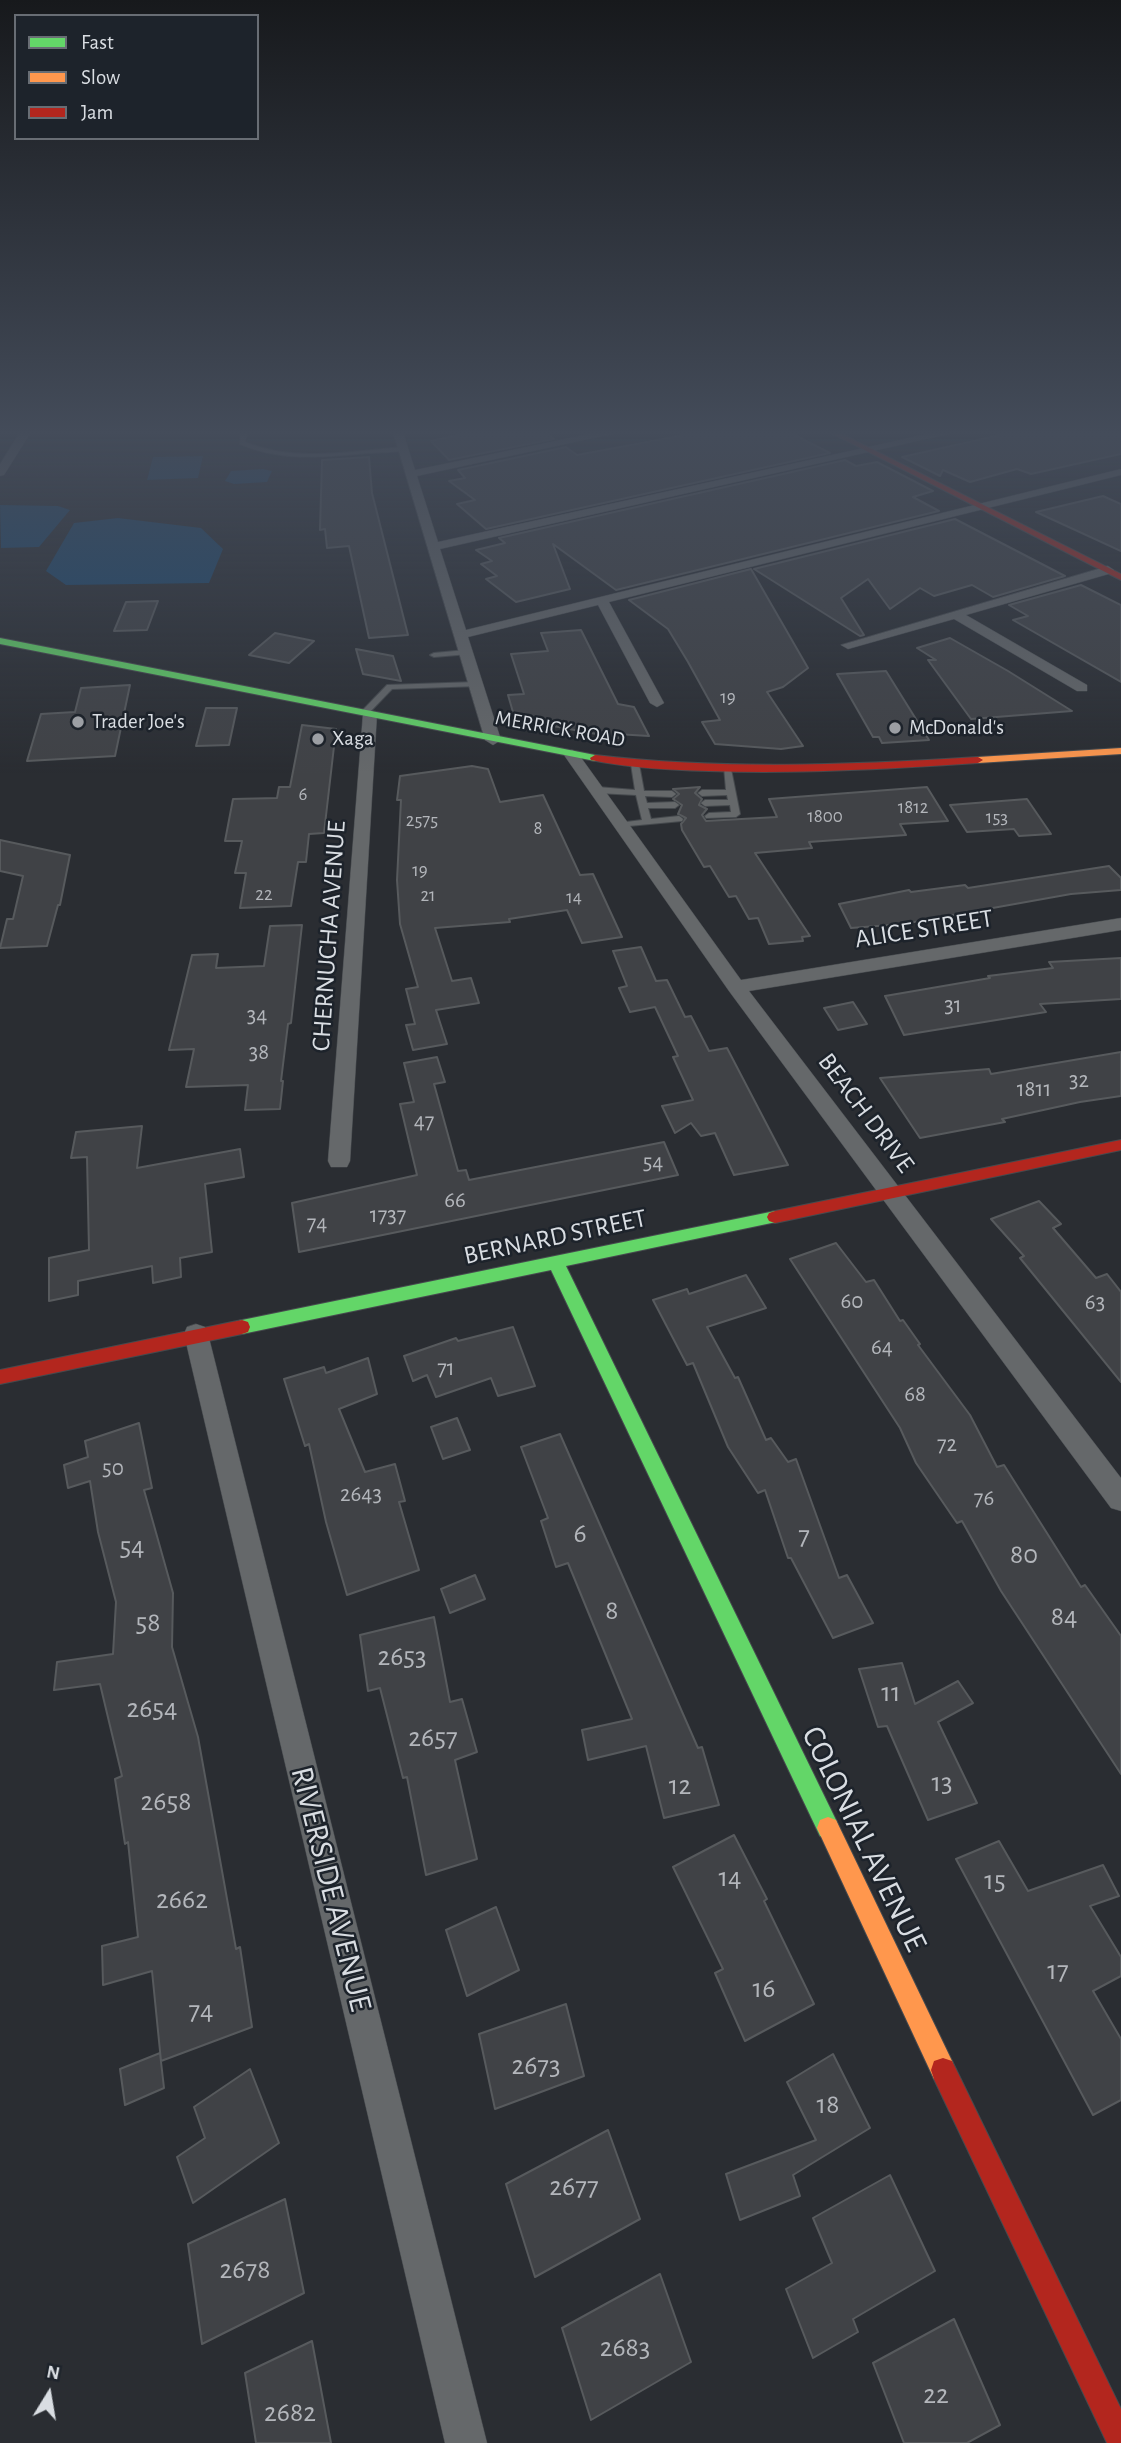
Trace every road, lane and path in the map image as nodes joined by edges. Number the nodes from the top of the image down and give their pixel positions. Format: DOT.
graph roads {
  1 [pos="438,546"];
  2 [pos="818,546"];
  3 [pos="1058,546"];
  4 [pos="434,547"];
  5 [pos="1114,574"];
  6 [pos="601,600"];
  7 [pos="955,614"];
  8 [pos="461,635"];
  9 [pos="0,641"];
  10 [pos="848,645"];
  11 [pos="466,652"];
  12 [pos="434,654"];
  13 [pos="476,684"];
  14 [pos="1082,688"];
  15 [pos="657,703"];
  16 [pos="367,713"];
  17 [pos="493,740"];
  18 [pos="1121,751"];
  19 [pos="572,755"];
  20 [pos="635,764"];
  21 [pos="727,769"];
  22 [pos="597,790"];
  23 [pos="640,793"];
  24 [pos="702,793"];
  25 [pos="671,794"];
  26 [pos="732,797"];
  27 [pos="705,803"];
  28 [pos="675,805"];
  29 [pos="643,806"];
  30 [pos="709,816"];
  31 [pos="679,819"];
  32 [pos="647,822"];
  33 [pos="621,825"];
  34 [pos="1121,924"];
  35 [pos="736,987"];
  36 [pos="1121,1145"];
  37 [pos="339,1161"];
  38 [pos="890,1191"];
  39 [pos="556,1262"];
  40 [pos="196,1334"];
  41 [pos="0,1377"];
  42 [pos="1121,1499"];
  43 [pos="1121,2440"];
  44 [pos="466,2443"];
  1 -- 4 [label="street"];
  2 -- 6 [label="street"];
  3 -- 5 [label="main road"];
  4 -- 8 [label="street"];
  5 -- 7 [label="street"];
  6 -- 8 [label="street"];
  6 -- 15 [label="street"];
  7 -- 10 [label="street"];
  7 -- 14 [label="street"];
  8 -- 11 [label="street"];
  9 -- 16 [label="main road, MERRICK ROAD"];
  11 -- 12 [label="lane"];
  11 -- 13 [label="street"];
  13 -- 16 [label="lane"];
  13 -- 17 [label="street"];
  16 -- 17 [label="main road, MERRICK ROAD"];
  16 -- 37 [label="street, CHERNUCHA AVENUE"];
  17 -- 19 [label="main road, MERRICK ROAD"];
  18 -- 21 [label="main road, MERRICK ROAD"];
  19 -- 20 [label="main road, MERRICK ROAD"];
  19 -- 22 [label="street, BEACH DRIVE"];
  20 -- 21 [label="main road, MERRICK ROAD"];
  20 -- 23 [label="lane"];
  21 -- 26 [label="lane"];
  22 -- 23 [label="lane"];
  22 -- 33 [label="street, BEACH DRIVE"];
  23 -- 25 [label="lane"];
  23 -- 29 [label="lane"];
  24 -- 26 [label="lane"];
  26 -- 27 [label="lane"];
  26 -- 30 [label="lane"];
  28 -- 29 [label="lane"];
  29 -- 32 [label="lane"];
  31 -- 32 [label="lane"];
  32 -- 33 [label="lane"];
  33 -- 35 [label="street, BEACH DRIVE"];
  34 -- 35 [label="street, ALICE STREET"];
  35 -- 38 [label="street, BEACH DRIVE"];
  36 -- 38 [label="main road, BERNARD STREET"];
  38 -- 39 [label="main road, BERNARD STREET"];
  38 -- 42 [label="street, BEACH DRIVE"];
  39 -- 40 [label="main road, BERNARD STREET"];
  39 -- 43 [label="main road, COLONIAL AVENUE"];
  40 -- 41 [label="main road, BERNARD STREET"];
  40 -- 44 [label="street, RIVERSIDE AVENUE"];
}
